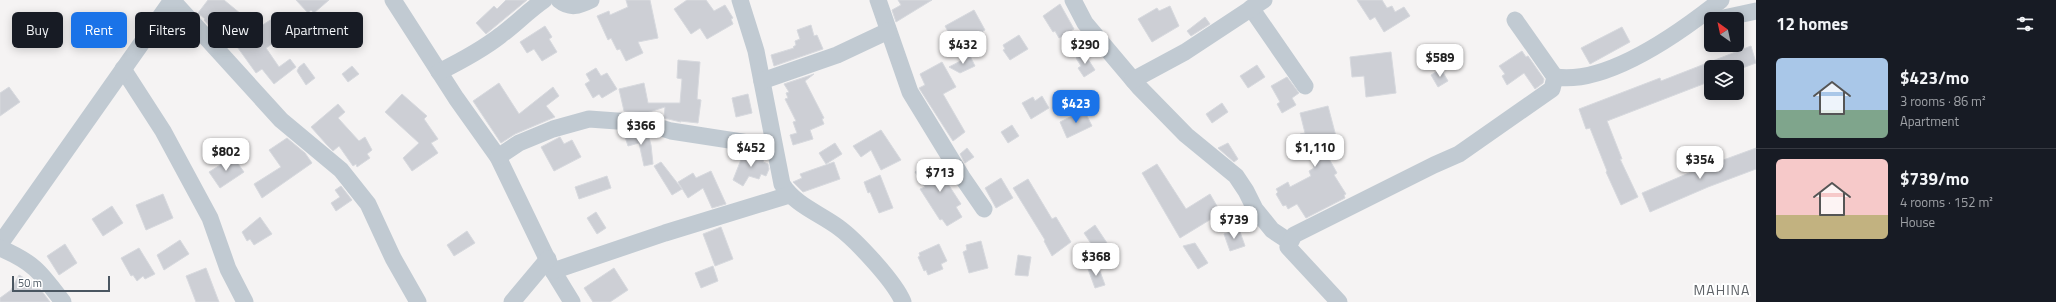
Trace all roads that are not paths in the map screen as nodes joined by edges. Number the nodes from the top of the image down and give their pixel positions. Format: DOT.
graph roads {
  1 [pos="172,0"];
  2 [pos="393,0"];
  3 [pos="544,0"];
  4 [pos="559,0"];
  5 [pos="591,0"];
  6 [pos="740,0"];
  7 [pos="878,0"];
  8 [pos="1073,0"];
  9 [pos="1721,0"];
  10 [pos="1258,4"];
  11 [pos="1756,10"];
  12 [pos="1744,13"];
  13 [pos="1515,20"];
  14 [pos="1704,22"];
  15 [pos="1683,27"];
  16 [pos="888,31"];
  17 [pos="123,69"];
  18 [pos="439,72"];
  19 [pos="1555,77"];
  20 [pos="1133,80"];
  21 [pos="762,81"];
  22 [pos="1305,86"];
  23 [pos="774,147"];
  24 [pos="498,157"];
  25 [pos="789,195"];
  26 [pos="984,209"];
  27 [pos="1290,242"];
  28 [pos="0,244"];
  29 [pos="0,248"];
  30 [pos="550,265"];
  31 [pos="63,302"];
  32 [pos="245,302"];
  33 [pos="418,302"];
  34 [pos="512,302"];
  35 [pos="572,302"];
  36 [pos="903,302"];
  37 [pos="1339,302"];
  1 -- 17 [label="street"];
  1 -- 33 [label="street"];
  2 -- 18 [label="street"];
  3 -- 18 [label="street"];
  4 -- 5 [label="street"];
  6 -- 21 [label="street"];
  7 -- 16 [label="street"];
  8 -- 20 [label="street"];
  9 -- 15 [label="street"];
  10 -- 20 [label="street"];
  10 -- 22 [label="street"];
  11 -- 12 [label="street"];
  13 -- 19 [label="street"];
  14 -- 15 [label="street"];
  15 -- 19 [label="street"];
  16 -- 21 [label="street"];
  16 -- 26 [label="street"];
  17 -- 28 [label="street"];
  17 -- 32 [label="street"];
  18 -- 24 [label="street"];
  19 -- 27 [label="street"];
  20 -- 27 [label="street"];
  21 -- 23 [label="street"];
  23 -- 24 [label="street"];
  23 -- 25 [label="street"];
  24 -- 30 [label="street"];
  25 -- 30 [label="street"];
  25 -- 36 [label="street"];
  27 -- 37 [label="street"];
  29 -- 31 [label="street"];
  30 -- 34 [label="street"];
  30 -- 35 [label="street"];
}
